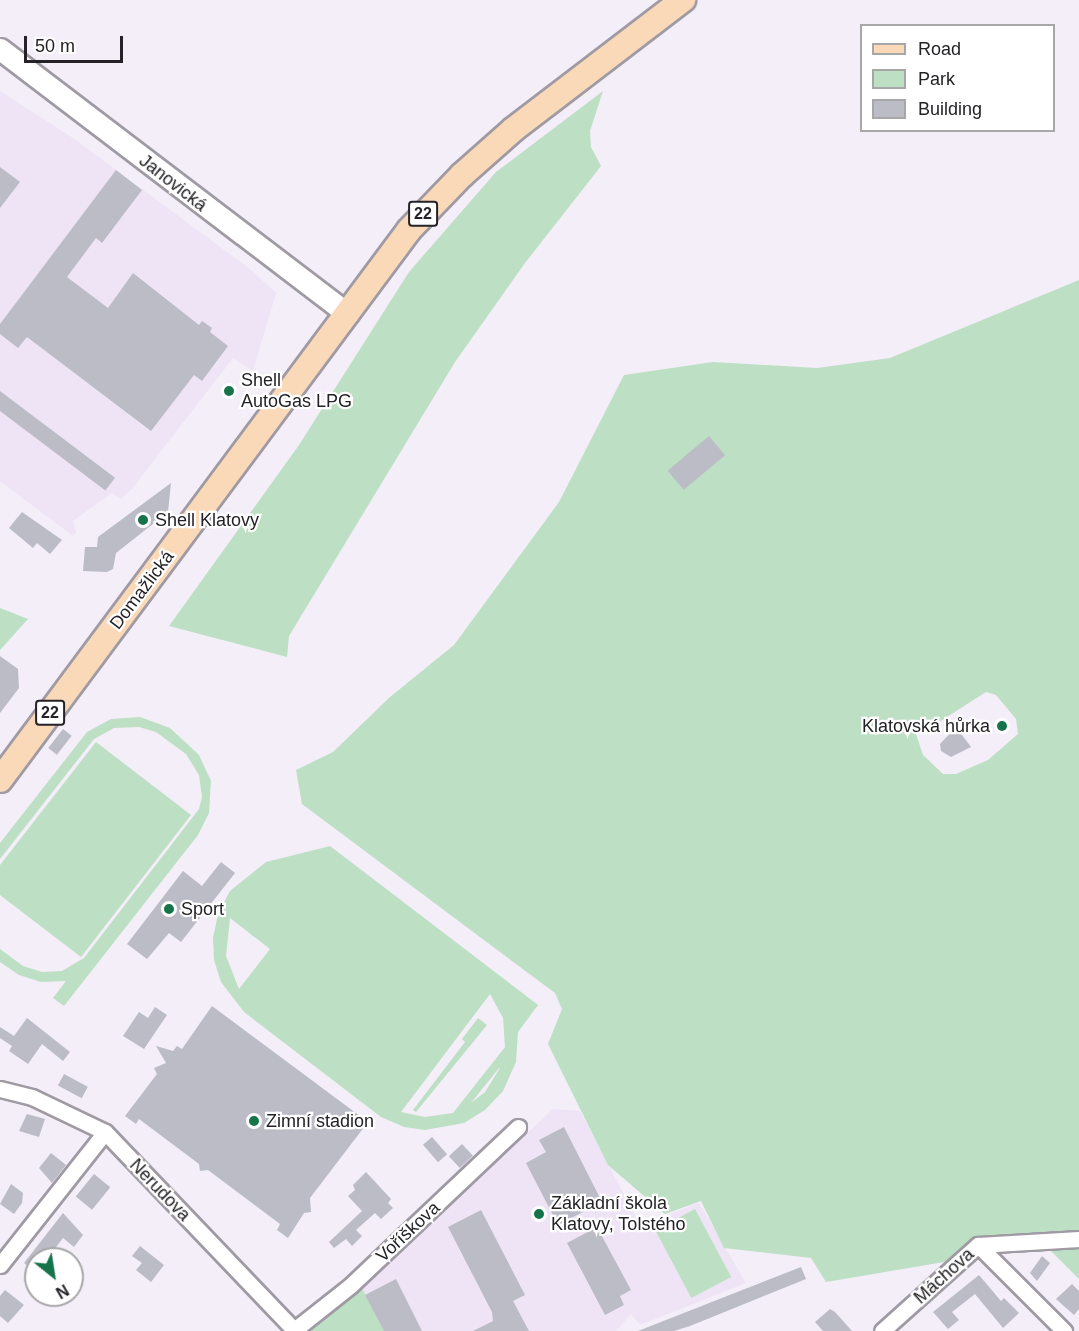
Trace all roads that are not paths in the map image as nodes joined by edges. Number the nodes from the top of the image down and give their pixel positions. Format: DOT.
graph roads {
  1 [pos="683,0"];
  2 [pos="0,49"];
  3 [pos="348,314"];
  4 [pos="0,780"];
  5 [pos="0,1089"];
  6 [pos="518,1127"];
  7 [pos="105,1132"];
  8 [pos="1079,1239"];
  9 [pos="978,1245"];
  10 [pos="0,1265"];
  11 [pos="294,1331"];
  12 [pos="882,1331"];
  13 [pos="1064,1331"];
  1 -- 3 [label="main road, 22"];
  2 -- 3 [label="main road, Janovická"];
  3 -- 4 [label="main road, Domažlická / 22"];
  5 -- 7 [label="street, Nerudova"];
  6 -- 11 [label="street, Voříškova"];
  7 -- 10 [label="street"];
  7 -- 11 [label="street, Nerudova"];
  8 -- 9 [label="street"];
  9 -- 12 [label="street, Máchova"];
  9 -- 13 [label="street"];
}
